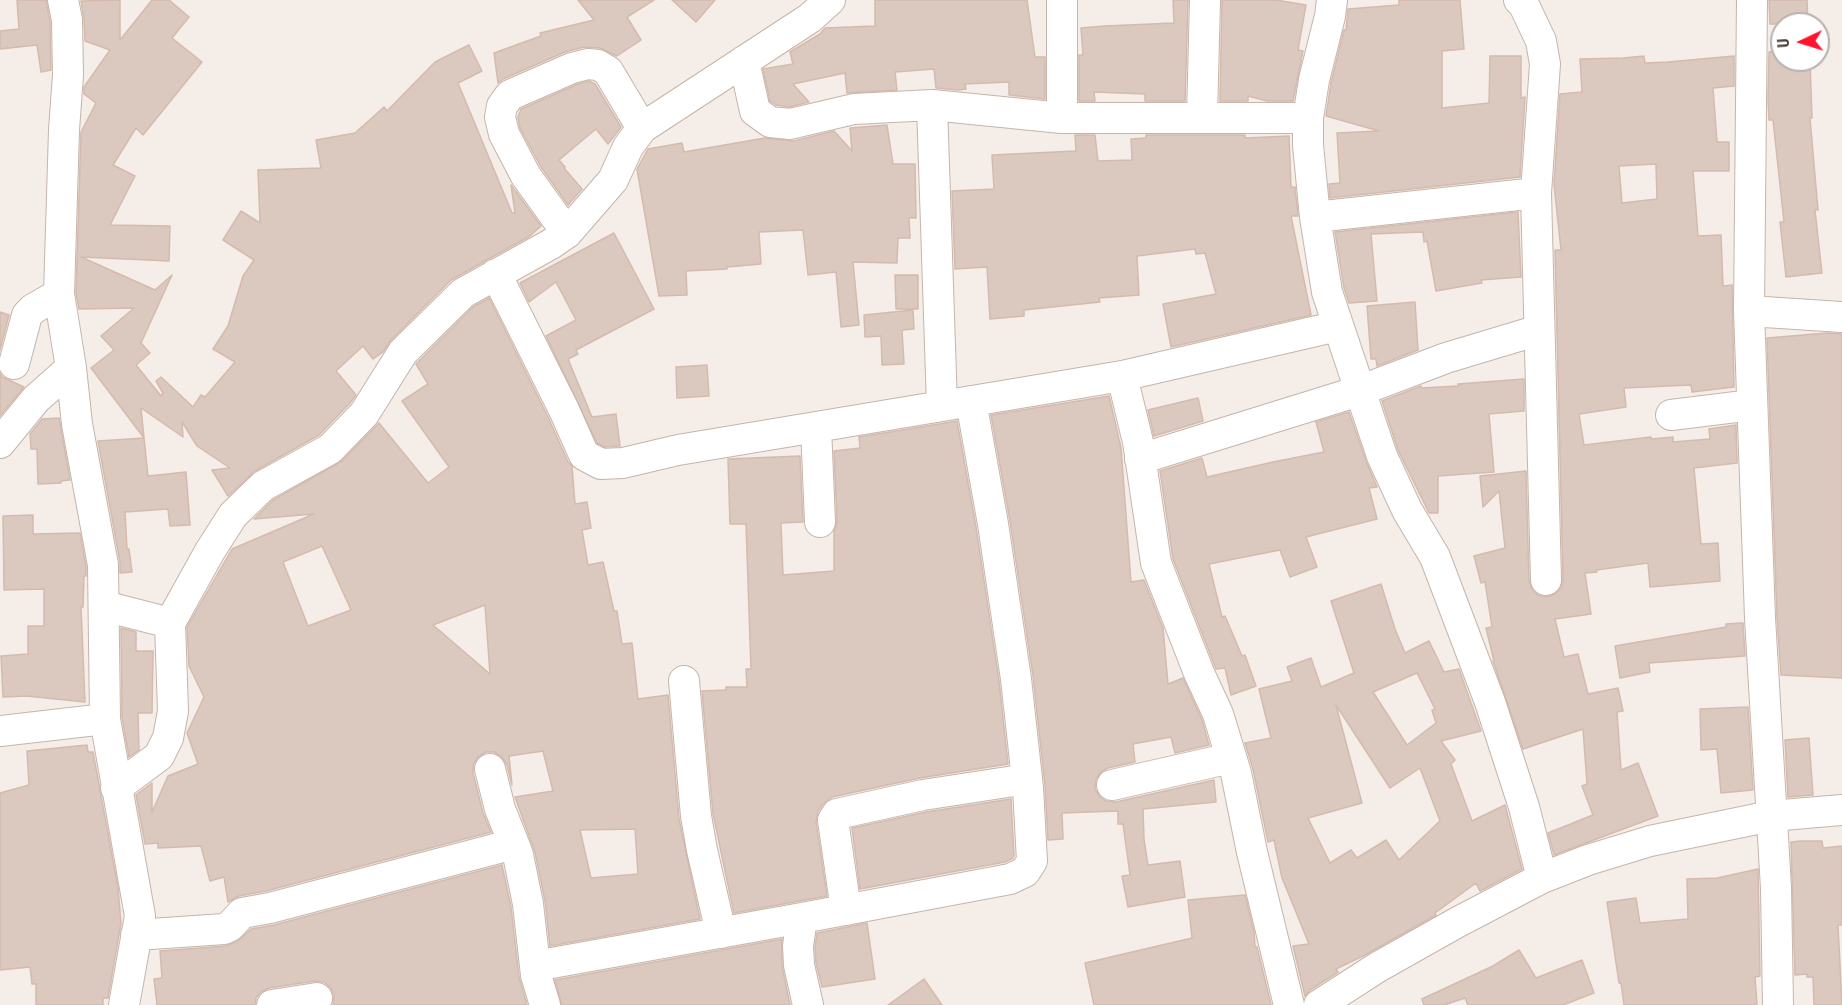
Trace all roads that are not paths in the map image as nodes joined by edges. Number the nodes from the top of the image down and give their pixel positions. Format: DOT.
graph roads {
  1 [pos="63,0"];
  2 [pos="830,0"];
  3 [pos="1062,0"];
  4 [pos="1205,0"];
  5 [pos="1332,0"];
  6 [pos="1519,0"];
  7 [pos="1752,0"];
  8 [pos="744,61"];
  9 [pos="932,105"];
  10 [pos="1202,117"];
  11 [pos="1062,118"];
  12 [pos="1308,118"];
  13 [pos="642,128"];
  14 [pos="1536,193"];
  15 [pos="1315,217"];
  16 [pos="567,233"];
  17 [pos="500,282"];
  18 [pos="59,294"];
  19 [pos="1749,311"];
  20 [pos="1842,317"];
  21 [pos="1338,326"];
  22 [pos="1539,330"];
  23 [pos="14,364"];
  24 [pos="71,368"];
  25 [pos="1122,376"];
  26 [pos="1359,391"];
  27 [pos="971,401"];
  28 [pos="1752,405"];
  29 [pos="942,406"];
  30 [pos="1671,415"];
  31 [pos="816,427"];
  32 [pos="0,443"];
  33 [pos="1140,459"];
  34 [pos="820,522"];
  35 [pos="1546,580"];
  36 [pos="104,606"];
  37 [pos="170,623"];
  38 [pos="684,681"];
  39 [pos="105,719"];
  40 [pos="0,731"];
  41 [pos="1231,758"];
  42 [pos="490,769"];
  43 [pos="1027,779"];
  44 [pos="1112,785"];
  45 [pos="116,788"];
  46 [pos="1842,810"];
  47 [pos="1772,816"];
  48 [pos="514,844"];
  49 [pos="1542,878"];
  50 [pos="846,910"];
  51 [pos="802,918"];
  52 [pos="721,933"];
  53 [pos="136,935"];
  54 [pos="536,966"];
  55 [pos="317,998"];
  56 [pos="124,1005"];
  57 [pos="272,1005"];
  58 [pos="545,1005"];
  59 [pos="808,1005"];
  60 [pos="1289,1005"];
  61 [pos="1319,1005"];
  62 [pos="1778,1005"];
  1 -- 18 [label="street"];
  2 -- 8 [label="street"];
  3 -- 11 [label="street"];
  4 -- 10 [label="street"];
  5 -- 12 [label="street"];
  6 -- 14 [label="street"];
  7 -- 19 [label="street"];
  8 -- 9 [label="street"];
  8 -- 13 [label="street"];
  9 -- 11 [label="street"];
  9 -- 29 [label="street"];
  10 -- 11 [label="street"];
  10 -- 12 [label="street"];
  12 -- 15 [label="street"];
  13 -- 16 [label="street"];
  13 -- 16 [label="street"];
  14 -- 15 [label="street"];
  14 -- 22 [label="street"];
  15 -- 21 [label="street"];
  16 -- 17 [label="street"];
  17 -- 31 [label="street"];
  17 -- 37 [label="street"];
  18 -- 23 [label="street"];
  18 -- 24 [label="street"];
  19 -- 20 [label="street"];
  19 -- 28 [label="street"];
  21 -- 25 [label="street"];
  21 -- 26 [label="street"];
  22 -- 26 [label="street"];
  22 -- 35 [label="street"];
  24 -- 32 [label="street"];
  24 -- 36 [label="street"];
  25 -- 27 [label="street"];
  25 -- 33 [label="street"];
  26 -- 33 [label="street"];
  26 -- 49 [label="street"];
  27 -- 29 [label="street"];
  27 -- 43 [label="street"];
  28 -- 30 [label="street"];
  28 -- 47 [label="street"];
  29 -- 31 [label="street"];
  31 -- 34 [label="street"];
  33 -- 41 [label="street"];
  36 -- 37 [label="street"];
  36 -- 39 [label="street"];
  37 -- 45 [label="street"];
  38 -- 52 [label="street"];
  39 -- 40 [label="street"];
  39 -- 45 [label="street"];
  41 -- 44 [label="street"];
  41 -- 60 [label="street"];
  42 -- 48 [label="street"];
  43 -- 50 [label="street"];
  43 -- 50 [label="street"];
  45 -- 53 [label="street"];
  46 -- 47 [label="street"];
  47 -- 49 [label="street"];
  47 -- 62 [label="street"];
  48 -- 53 [label="street"];
  48 -- 54 [label="street"];
  49 -- 61 [label="street"];
  50 -- 51 [label="street"];
  51 -- 52 [label="street"];
  51 -- 59 [label="street"];
  52 -- 54 [label="street"];
  53 -- 56 [label="street"];
  54 -- 58 [label="street"];
  55 -- 57 [label="street"];
}
